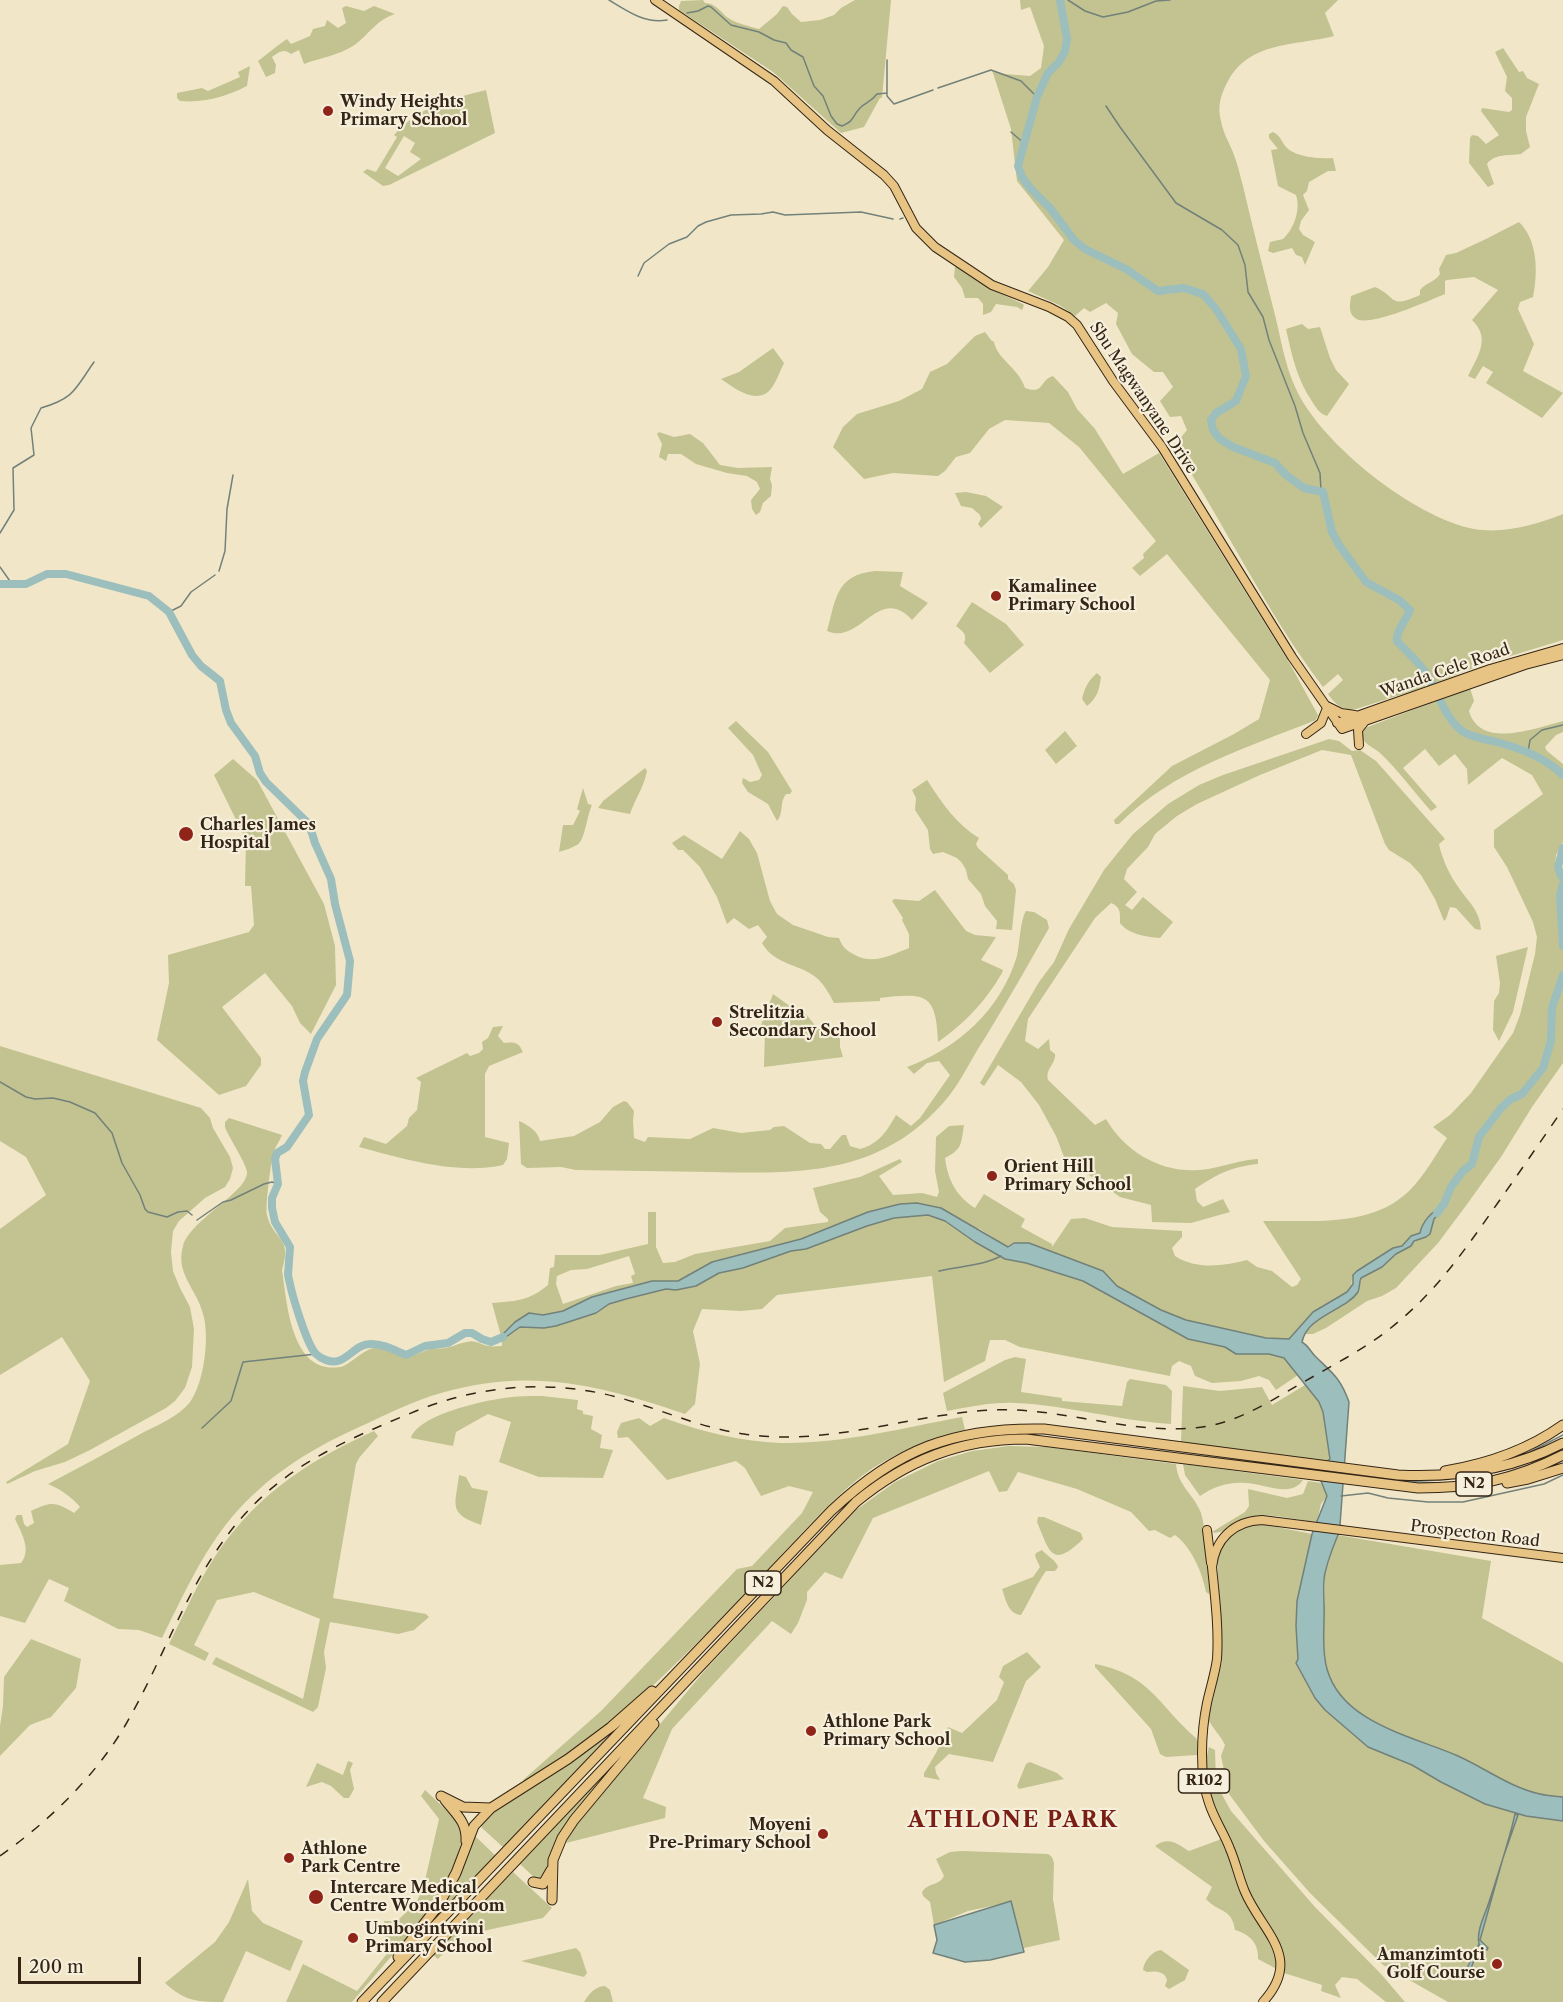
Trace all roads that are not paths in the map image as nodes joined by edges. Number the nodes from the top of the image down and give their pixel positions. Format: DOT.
graph roads {
  1 [pos="656,0"];
  2 [pos="1563,648"];
  3 [pos="1563,655"];
  4 [pos="1442,689"];
  5 [pos="1326,707"];
  6 [pos="1363,717"];
  7 [pos="1340,726"];
  8 [pos="1306,735"];
  9 [pos="1359,745"];
  10 [pos="1563,1425"];
  11 [pos="1563,1443"];
  12 [pos="1563,1455"];
  13 [pos="1563,1467"];
  14 [pos="1417,1476"];
  15 [pos="1459,1488"];
  16 [pos="1207,1530"];
  17 [pos="1563,1558"];
  18 [pos="1212,1567"];
  19 [pos="698,1652"];
  20 [pos="696,1671"];
  21 [pos="490,1808"];
  22 [pos="466,1843"];
  23 [pos="552,1868"];
  24 [pos="533,1882"];
  25 [pos="552,1900"];
  26 [pos="365,1999"];
  27 [pos="382,2002"];
  28 [pos="1263,2002"];
  1 -- 5 [label="main road, Sbu Magwanyane Drive"];
  2 -- 4 [label="main road, Wanda Cele Road"];
  3 -- 4 [label="main road, Wanda Cele Road"];
  4 -- 6 [label="main road, Wanda Cele Road"];
  5 -- 6 [label="main road"];
  5 -- 7 [label="main road, Sbu Magwanyane Drive"];
  5 -- 8 [label="main road"];
  6 -- 7 [label="main road, Wanda Cele Road"];
  6 -- 9 [label="main road"];
  10 -- 14 [label="highway"];
  11 -- 14 [label="highway, N2"];
  12 -- 15 [label="highway, N2"];
  13 -- 15 [label="highway"];
  14 -- 19 [label="highway, N2"];
  15 -- 20 [label="highway, N2"];
  16 -- 18 [label="main road"];
  17 -- 18 [label="main road, Prospecton Road / R102"];
  18 -- 28 [label="main road, R102"];
  19 -- 21 [label="highway"];
  19 -- 26 [label="highway, N2"];
  20 -- 23 [label="highway"];
  20 -- 27 [label="highway, N2"];
  21 -- 22 [label="highway"];
  21 -- 22 [label="highway"];
  22 -- 26 [label="highway"];
  23 -- 24 [label="highway"];
  23 -- 25 [label="highway"];
}
